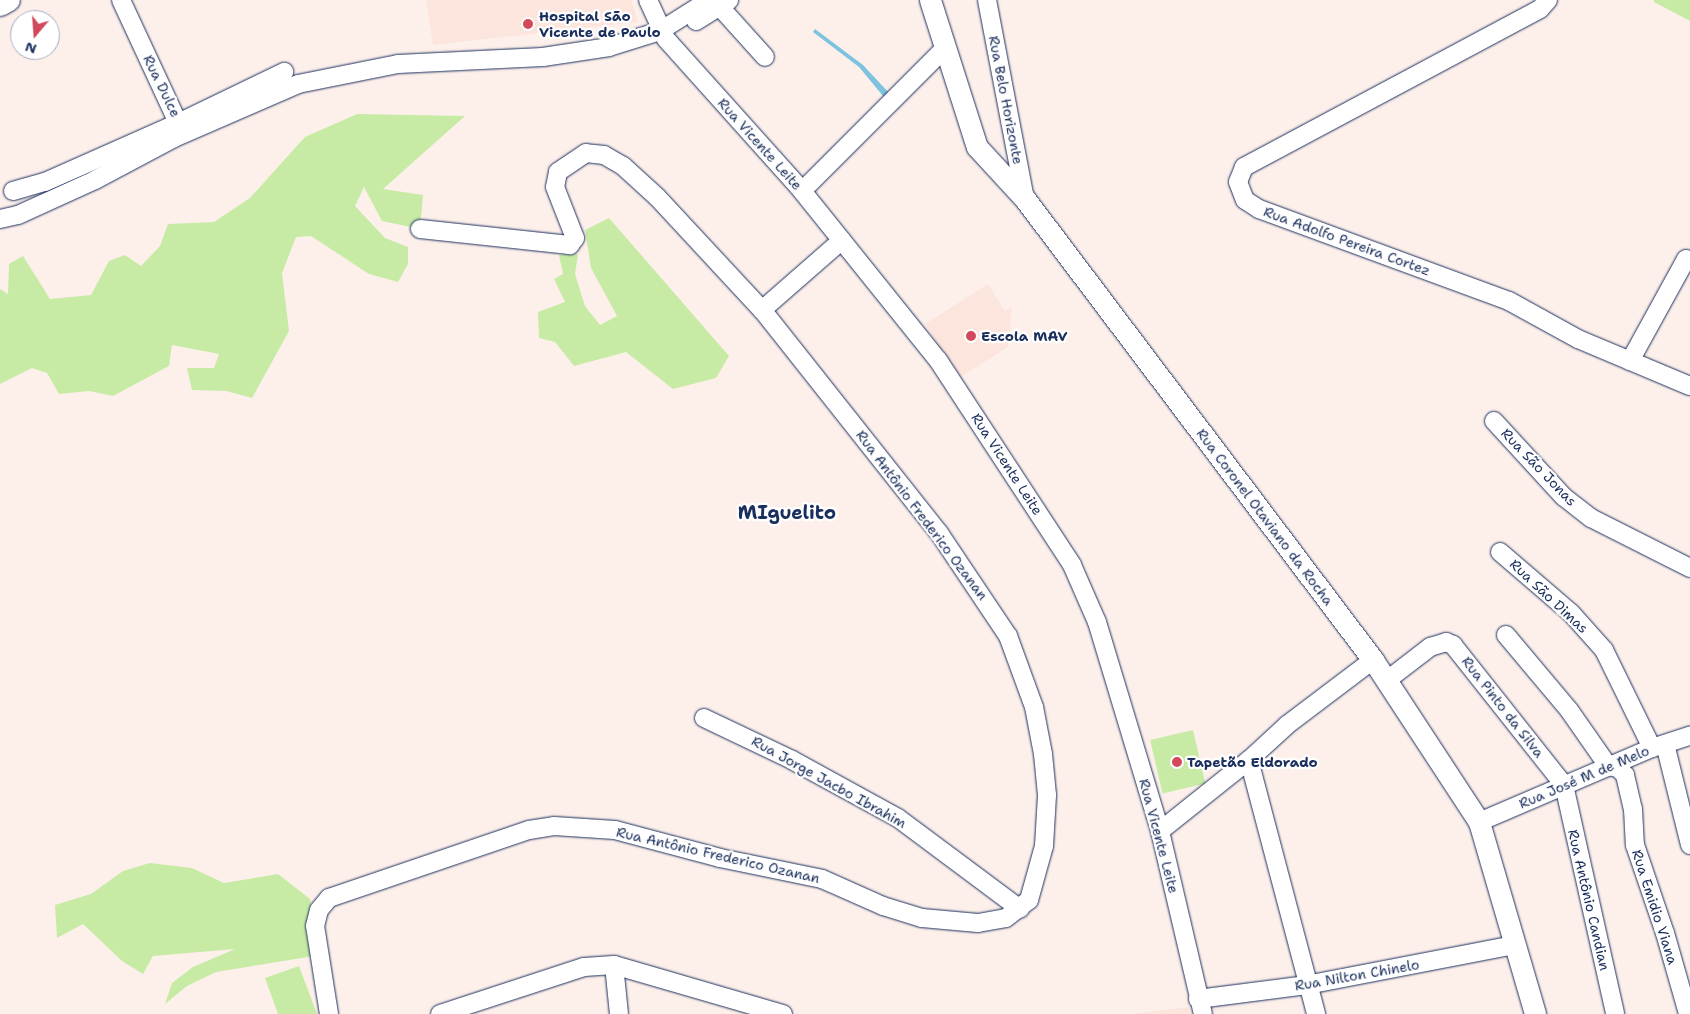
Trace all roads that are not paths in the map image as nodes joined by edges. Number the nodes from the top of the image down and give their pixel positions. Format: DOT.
graph roads {
  1 [pos="8,0"];
  2 [pos="121,0"];
  3 [pos="648,0"];
  4 [pos="930,0"];
  5 [pos="988,0"];
  6 [pos="1548,0"];
  7 [pos="720,2"];
  8 [pos="0,5"];
  9 [pos="663,35"];
  10 [pos="944,49"];
  11 [pos="765,57"];
  12 [pos="284,72"];
  13 [pos="182,127"];
  14 [pos="13,191"];
  15 [pos="802,191"];
  16 [pos="1025,199"];
  17 [pos="0,219"];
  18 [pos="420,229"];
  19 [pos="842,240"];
  20 [pos="1690,262"];
  21 [pos="762,310"];
  22 [pos="1630,361"];
  23 [pos="1690,386"];
  24 [pos="1494,421"];
  25 [pos="1500,552"];
  26 [pos="1690,568"];
  27 [pos="1506,635"];
  28 [pos="1373,660"];
  29 [pos="1386,681"];
  30 [pos="704,718"];
  31 [pos="1690,736"];
  32 [pos="1659,746"];
  33 [pos="1249,760"];
  34 [pos="1608,766"];
  35 [pos="1564,786"];
  36 [pos="1478,822"];
  37 [pos="1160,831"];
  38 [pos="1690,845"];
  39 [pos="1020,909"];
  40 [pos="1515,945"];
  41 [pos="614,965"];
  42 [pos="1307,985"];
  43 [pos="1200,1007"];
  44 [pos="462,1011"];
  45 [pos="775,1013"];
  46 [pos="328,1014"];
  47 [pos="440,1014"];
  48 [pos="619,1014"];
  49 [pos="1316,1014"];
  50 [pos="1535,1014"];
  51 [pos="1615,1014"];
  52 [pos="1688,1014"];
  1 -- 8 [label="street"];
  2 -- 13 [label="street, Rua Dulce"];
  3 -- 9 [label="street, Rua Vicente Leite"];
  4 -- 10 [label="street, Rua Coronel Otaviano da Rocha"];
  5 -- 16 [label="street, Rua Belo Horizonte"];
  6 -- 22 [label="street, Rua Adolfo Pereira Cortez"];
  7 -- 9 [label="street"];
  7 -- 11 [label="street"];
  9 -- 13 [label="street"];
  9 -- 15 [label="street, Rua Vicente Leite"];
  10 -- 15 [label="street"];
  10 -- 16 [label="street, Rua Coronel Otaviano da Rocha"];
  12 -- 13 [label="street, Rua Dulce"];
  13 -- 14 [label="street"];
  13 -- 17 [label="street"];
  15 -- 19 [label="street, Rua Vicente Leite"];
  16 -- 28 [label="street, Rua Coronel Otaviano da Rocha"];
  18 -- 21 [label="street, Rua Antônio Frederico Ozanan"];
  19 -- 21 [label="street"];
  19 -- 37 [label="street, Rua Vicente Leite"];
  20 -- 22 [label="street"];
  21 -- 39 [label="street, Rua Antônio Frederico Ozanan"];
  22 -- 23 [label="street, Rua Adolfo Pereira Cortez"];
  24 -- 26 [label="street, Rua São Jonas"];
  25 -- 32 [label="street, Rua São Dimas"];
  27 -- 34 [label="street, Rua Emidio Viana"];
  28 -- 29 [label="street, Rua Coronel Otaviano da Rocha"];
  28 -- 33 [label="street"];
  29 -- 35 [label="street, Rua Pinto da Silva"];
  29 -- 36 [label="street, Rua Coronel Otaviano da Rocha"];
  30 -- 39 [label="street, Rua Jorge Jacbo Ibrahim"];
  31 -- 32 [label="street, Rua José M de Melo"];
  32 -- 34 [label="street, Rua José M de Melo"];
  32 -- 38 [label="street, Rua São Dimas"];
  33 -- 37 [label="street"];
  33 -- 42 [label="street"];
  34 -- 35 [label="street, Rua José M de Melo"];
  34 -- 52 [label="street, Rua Emidio Viana"];
  35 -- 36 [label="street, Rua José M de Melo"];
  35 -- 51 [label="street, Rua Antônio Candian"];
  36 -- 40 [label="street, Rua Coronel Otaviano da Rocha"];
  37 -- 43 [label="street, Rua Vicente Leite"];
  39 -- 46 [label="street, Rua Antônio Frederico Ozanan"];
  40 -- 42 [label="street, Rua Nilton Chinelo"];
  40 -- 50 [label="street, Rua Coronel Otaviano da Rocha"];
  41 -- 44 [label="street"];
  41 -- 45 [label="street"];
  41 -- 48 [label="street"];
  42 -- 43 [label="street, Rua Nilton Chinelo"];
  42 -- 49 [label="street"];
  44 -- 47 [label="street"];
}
